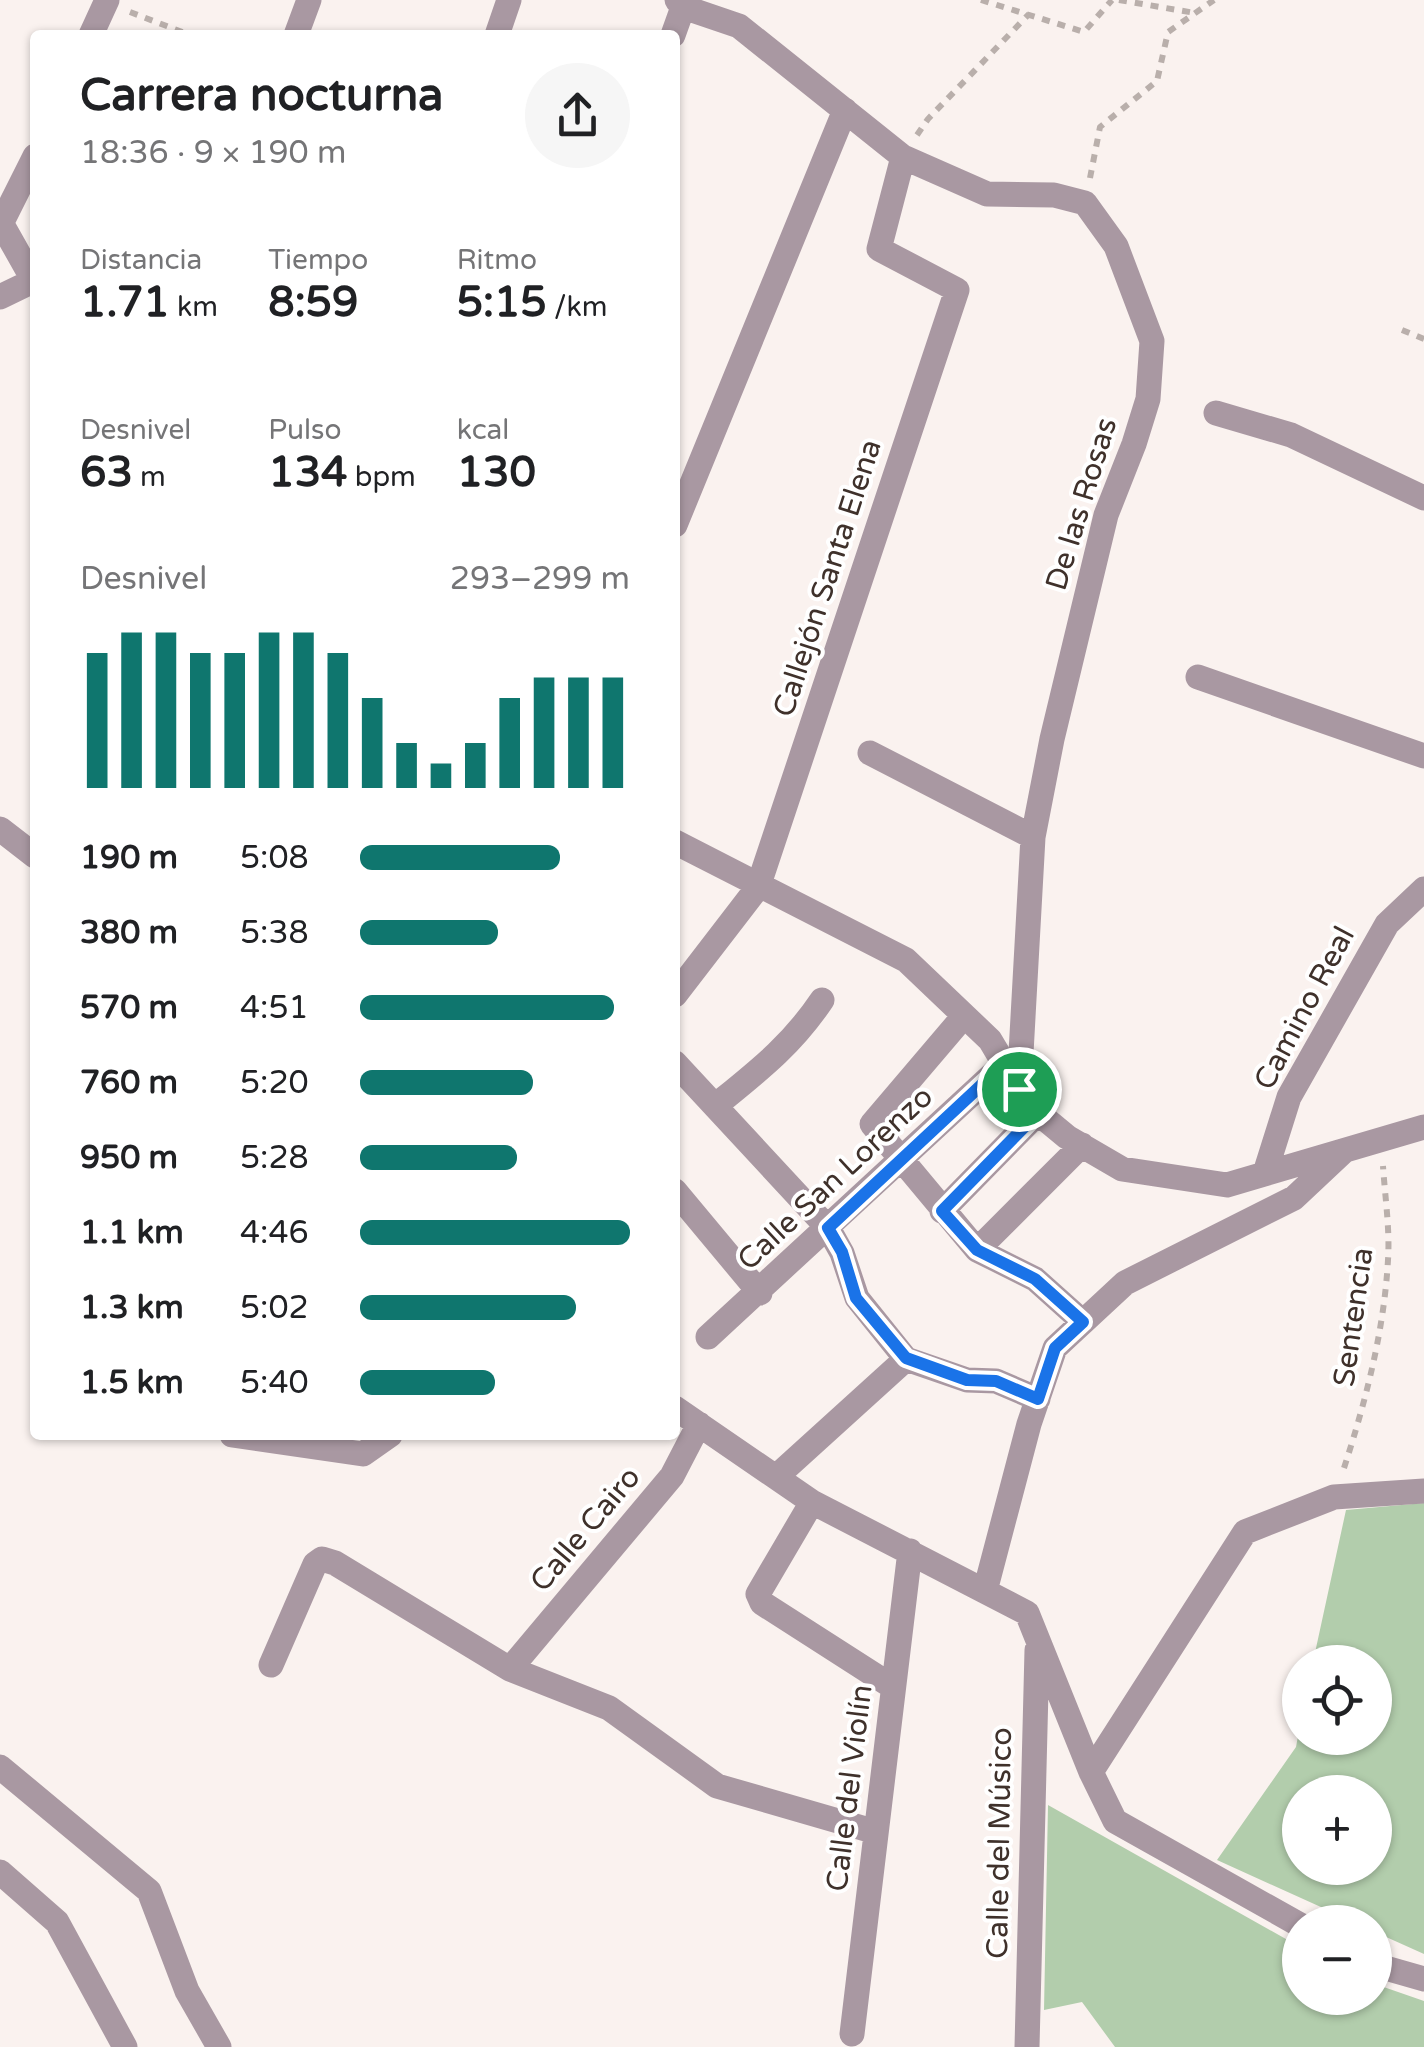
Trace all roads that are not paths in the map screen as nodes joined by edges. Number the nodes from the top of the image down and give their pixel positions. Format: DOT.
graph roads {
  1 [pos="308,0"];
  2 [pos="509,0"];
  3 [pos="106,1"];
  4 [pos="680,4"];
  5 [pos="92,30"];
  6 [pos="298,30"];
  7 [pos="499,30"];
  8 [pos="674,30"];
  9 [pos="845,110"];
  10 [pos="902,157"];
  11 [pos="30,166"];
  12 [pos="1,225"];
  13 [pos="30,275"];
  14 [pos="30,284"];
  15 [pos="0,296"];
  16 [pos="1216,414"];
  17 [pos="1424,498"];
  18 [pos="680,514"];
  19 [pos="1198,677"];
  20 [pos="870,752"];
  21 [pos="1424,756"];
  22 [pos="0,830"];
  23 [pos="1033,837"];
  24 [pos="680,845"];
  25 [pos="30,852"];
  26 [pos="758,887"];
  27 [pos="1424,889"];
  28 [pos="680,988"];
  29 [pos="822,1000"];
  30 [pos="964,1016"];
  31 [pos="1004,1064"];
  32 [pos="680,1068"];
  33 [pos="1019,1089"];
  34 [pos="715,1106"];
  35 [pos="1038,1113"];
  36 [pos="1424,1126"];
  37 [pos="1082,1145"];
  38 [pos="1346,1150"];
  39 [pos="900,1162"];
  40 [pos="1266,1173"];
  41 [pos="680,1197"];
  42 [pos="942,1211"];
  43 [pos="828,1228"];
  44 [pos="977,1250"];
  45 [pos="760,1293"];
  46 [pos="1083,1322"];
  47 [pos="708,1337"];
  48 [pos="906,1358"];
  49 [pos="1038,1399"];
  50 [pos="689,1431"];
  51 [pos="266,1440"];
  52 [pos="383,1440"];
  53 [pos="777,1476"];
  54 [pos="1424,1491"];
  55 [pos="812,1502"];
  56 [pos="910,1551"];
  57 [pos="985,1591"];
  58 [pos="1037,1640"];
  59 [pos="270,1665"];
  60 [pos="510,1669"];
  61 [pos="894,1688"];
  62 [pos="0,1767"];
  63 [pos="1091,1772"];
  64 [pos="876,1832"];
  65 [pos="0,1872"];
  66 [pos="1282,1915"];
  67 [pos="1392,1970"];
  68 [pos="1424,1979"];
  69 [pos="852,2034"];
  70 [pos="125,2047"];
  71 [pos="219,2047"];
  72 [pos="1026,2047"];
  1 -- 6 [label="street"];
  2 -- 7 [label="street"];
  3 -- 5 [label="street"];
  4 -- 8 [label="street"];
  4 -- 9 [label="street"];
  9 -- 10 [label="street"];
  9 -- 18 [label="street"];
  10 -- 23 [label="street, De las Rosas"];
  10 -- 26 [label="street, Callejón Santa Elena"];
  11 -- 12 [label="street"];
  12 -- 13 [label="street"];
  14 -- 15 [label="street"];
  16 -- 17 [label="street"];
  19 -- 21 [label="street"];
  20 -- 23 [label="street"];
  22 -- 25 [label="street"];
  23 -- 33 [label="street, De las Rosas"];
  24 -- 26 [label="street"];
  26 -- 28 [label="street, Callejón Santa Elena"];
  26 -- 30 [label="street"];
  27 -- 40 [label="street, Camino Real"];
  29 -- 34 [label="street"];
  30 -- 31 [label="street"];
  30 -- 39 [label="street"];
  31 -- 33 [label="street"];
  31 -- 39 [label="street, Calle San Lorenzo"];
  32 -- 34 [label="street"];
  33 -- 35 [label="street"];
  34 -- 43 [label="street"];
  35 -- 37 [label="street"];
  35 -- 42 [label="street"];
  36 -- 38 [label="street"];
  37 -- 40 [label="street"];
  37 -- 44 [label="street"];
  38 -- 40 [label="street"];
  38 -- 46 [label="street"];
  39 -- 42 [label="street"];
  39 -- 43 [label="street, Calle San Lorenzo"];
  41 -- 45 [label="street"];
  42 -- 44 [label="street"];
  43 -- 45 [label="street, Calle San Lorenzo"];
  43 -- 48 [label="street"];
  44 -- 46 [label="street"];
  45 -- 47 [label="street, Calle San Lorenzo"];
  46 -- 49 [label="street"];
  48 -- 49 [label="street"];
  48 -- 53 [label="street"];
  49 -- 57 [label="street"];
  50 -- 53 [label="street"];
  50 -- 60 [label="street, Calle Cairo"];
  51 -- 52 [label="street"];
  53 -- 55 [label="street"];
  54 -- 63 [label="street"];
  55 -- 56 [label="street"];
  55 -- 61 [label="street"];
  56 -- 57 [label="street"];
  56 -- 61 [label="street, Calle del Violín"];
  57 -- 58 [label="street"];
  58 -- 63 [label="street"];
  58 -- 72 [label="street, Calle del Músico"];
  59 -- 60 [label="street"];
  60 -- 64 [label="street"];
  61 -- 64 [label="street, Calle del Violín"];
  62 -- 71 [label="street"];
  63 -- 66 [label="street"];
  64 -- 69 [label="street, Calle del Violín"];
  65 -- 70 [label="street"];
  67 -- 68 [label="street"];
}
